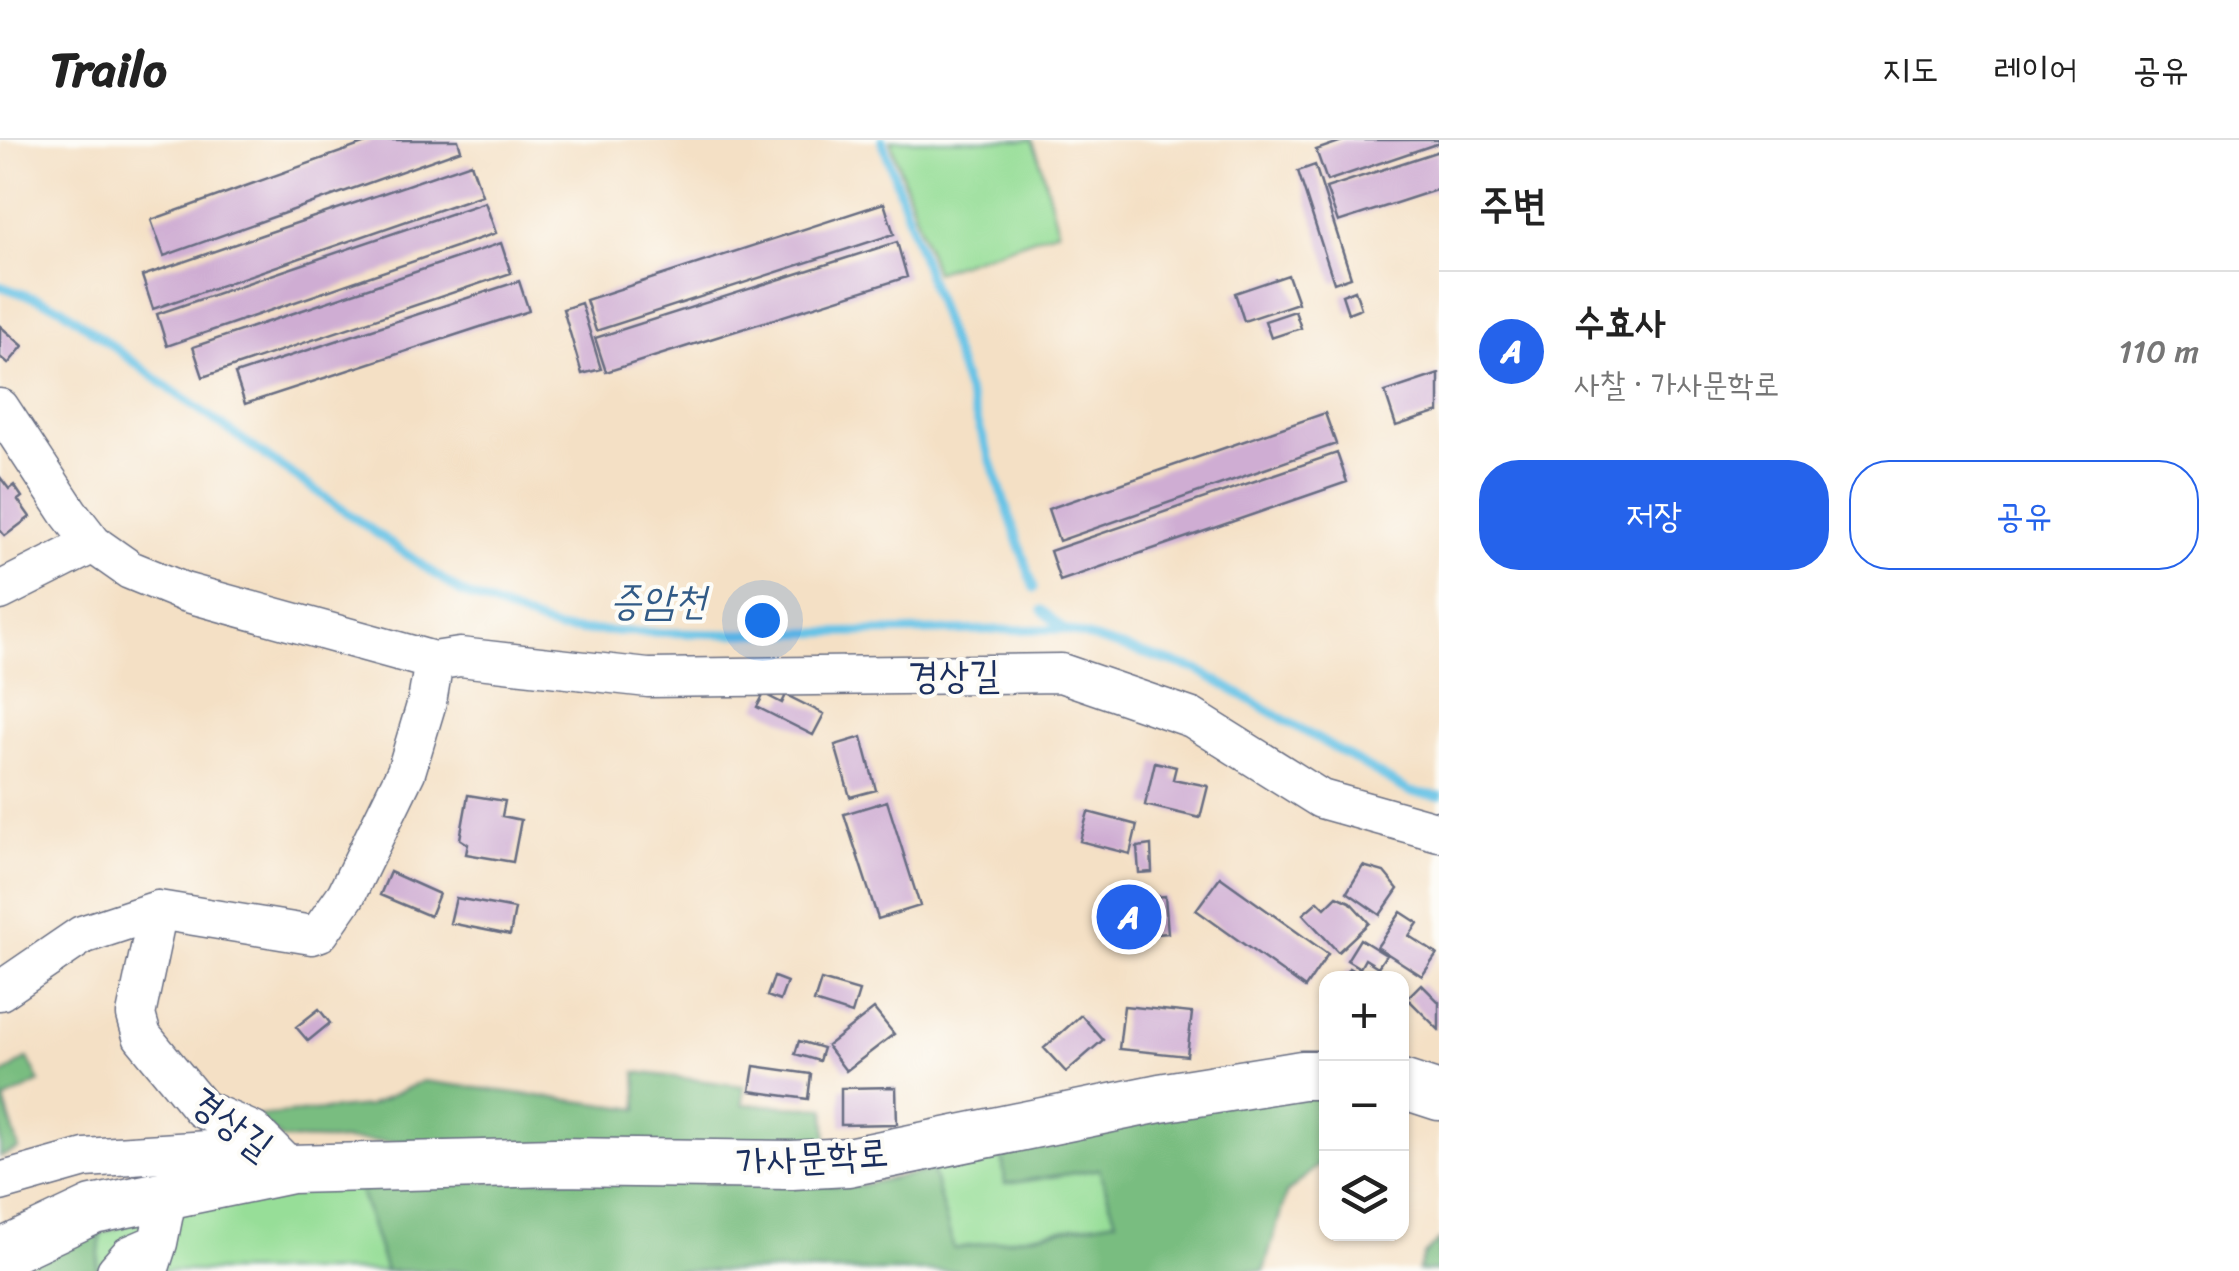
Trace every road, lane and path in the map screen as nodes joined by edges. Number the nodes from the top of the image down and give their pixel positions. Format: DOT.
graph roads {
  1 [pos="0,408"];
  2 [pos="93,544"];
  3 [pos="0,591"];
  4 [pos="434,661"];
  5 [pos="1439,832"];
  6 [pos="158,910"];
  7 [pos="0,992"];
  8 [pos="1319,1076"];
  9 [pos="1409,1086"];
  10 [pos="1439,1096"];
  11 [pos="291,1169"];
  12 [pos="0,1182"];
  13 [pos="168,1193"];
  14 [pos="0,1254"];
  15 [pos="154,1257"];
  16 [pos="116,1271"];
  1 -- 2 [label="street, 경상길"];
  2 -- 3 [label="street"];
  2 -- 4 [label="street, 경상길"];
  4 -- 5 [label="street, 경상길"];
  4 -- 6 [label="street"];
  6 -- 7 [label="street"];
  6 -- 11 [label="street, 경상길"];
  8 -- 11 [label="main road, 가사문학로"];
  9 -- 10 [label="main road"];
  11 -- 12 [label="street, 가사문학로"];
  11 -- 13 [label="main road, 가사문학로"];
  13 -- 14 [label="main road, 가사문학로"];
  13 -- 15 [label="street"];
  15 -- 16 [label="street"];
}
